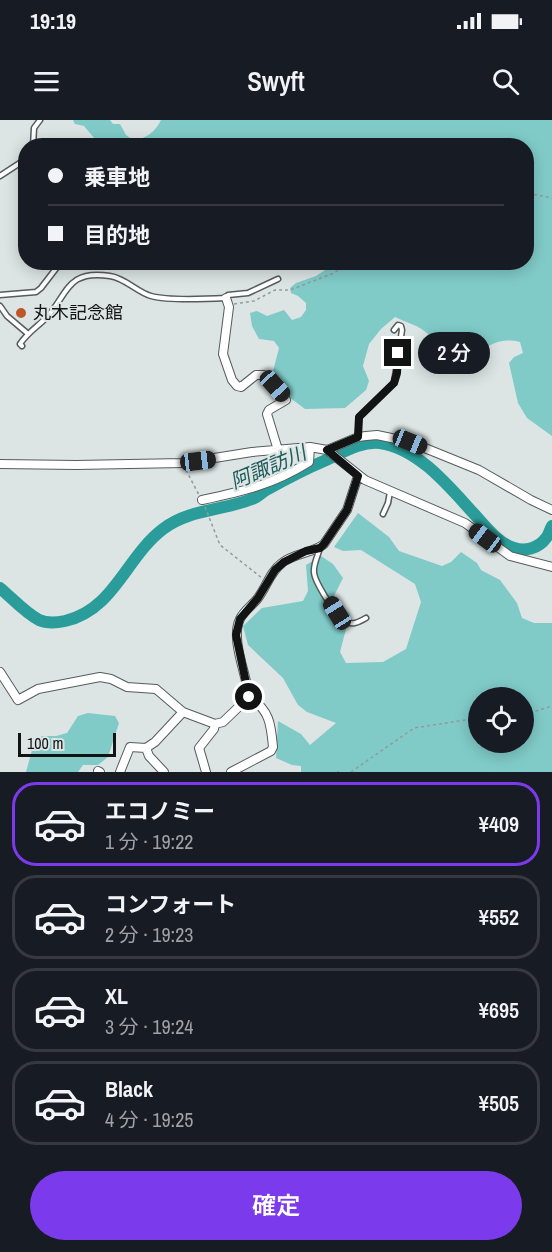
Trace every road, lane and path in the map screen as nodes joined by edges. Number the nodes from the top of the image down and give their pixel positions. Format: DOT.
graph roads {
  1 [pos="40,120"];
  2 [pos="33,138"];
  3 [pos="18,164"];
  4 [pos="0,176"];
  5 [pos="534,194"];
  6 [pos="552,198"];
  7 [pos="55,270"];
  8 [pos="338,270"];
  9 [pos="278,279"];
  10 [pos="0,295"];
  11 [pos="227,301"];
  12 [pos="0,306"];
  13 [pos="394,330"];
  14 [pos="27,333"];
  15 [pos="22,346"];
  16 [pos="358,437"];
  17 [pos="310,447"];
  18 [pos="278,450"];
  19 [pos="330,452"];
  20 [pos="183,463"];
  21 [pos="0,464"];
  22 [pos="358,476"];
  23 [pos="390,492"];
  24 [pos="202,500"];
  25 [pos="552,510"];
  26 [pos="383,514"];
  27 [pos="320,548"];
  28 [pos="552,567"];
  29 [pos="268,581"];
  30 [pos="366,618"];
  31 [pos="0,672"];
  32 [pos="249,697"];
  33 [pos="552,706"];
  34 [pos="183,712"];
  35 [pos="534,712"];
  36 [pos="468,720"];
  37 [pos="215,724"];
  38 [pos="146,748"];
  39 [pos="120,772"];
  40 [pos="164,772"];
  41 [pos="206,772"];
  42 [pos="231,772"];
  43 [pos="351,772"];
  1 -- 2 [label="lane"];
  3 -- 4 [label="lane"];
  5 -- 6 [label="path"];
  7 -- 10 [label="lane"];
  8 -- 11 [label="path"];
  9 -- 11 [label="lane"];
  11 -- 14 [label="lane"];
  11 -- 18 [label="street"];
  12 -- 14 [label="lane"];
  13 -- 16 [label="lane"];
  14 -- 15 [label="lane"];
  16 -- 19 [label="street"];
  16 -- 25 [label="street"];
  17 -- 18 [label="street"];
  17 -- 19 [label="street"];
  17 -- 24 [label="street"];
  18 -- 20 [label="street"];
  19 -- 22 [label="street"];
  20 -- 21 [label="street"];
  20 -- 24 [label="path"];
  22 -- 23 [label="street"];
  22 -- 27 [label="street"];
  23 -- 26 [label="lane"];
  23 -- 28 [label="street"];
  24 -- 29 [label="path"];
  27 -- 29 [label="street"];
  27 -- 30 [label="lane"];
  29 -- 32 [label="street"];
  31 -- 34 [label="street"];
  32 -- 37 [label="street"];
  32 -- 42 [label="street"];
  33 -- 35 [label="path"];
  34 -- 37 [label="street"];
  34 -- 38 [label="street"];
  36 -- 43 [label="path"];
  37 -- 41 [label="street"];
  38 -- 39 [label="street"];
  38 -- 40 [label="street"];
}
